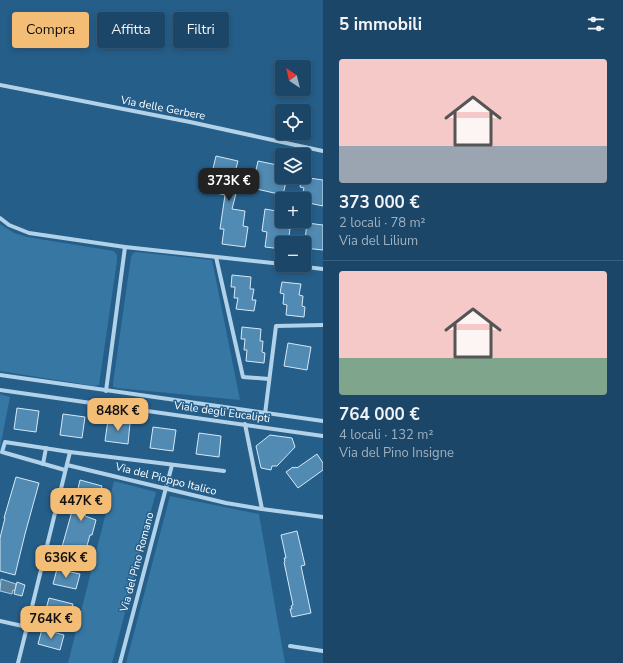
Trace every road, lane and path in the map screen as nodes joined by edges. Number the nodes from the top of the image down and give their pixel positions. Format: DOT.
graph roads {
  1 [pos="0,85"];
  2 [pos="323,151"];
  3 [pos="0,218"];
  4 [pos="125,248"];
  5 [pos="216,257"];
  6 [pos="275,263"];
  7 [pos="311,268"];
  8 [pos="323,269"];
  9 [pos="323,325"];
  10 [pos="0,376"];
  11 [pos="269,379"];
  12 [pos="0,390"];
  13 [pos="106,391"];
  14 [pos="265,414"];
  15 [pos="323,422"];
  16 [pos="245,424"];
  17 [pos="323,436"];
  18 [pos="46,448"];
  19 [pos="70,452"];
  20 [pos="43,464"];
  21 [pos="67,465"];
  22 [pos="172,465"];
  23 [pos="65,470"];
  24 [pos="224,471"];
  25 [pos="166,488"];
  26 [pos="262,509"];
  27 [pos="323,517"];
  28 [pos="0,621"];
  29 [pos="28,627"];
  30 [pos="290,646"];
  31 [pos="323,651"];
  32 [pos="18,663"];
  33 [pos="120,663"];
  1 -- 2 [label="street, Via delle Gerbere"];
  3 -- 4 [label="street"];
  4 -- 5 [label="street"];
  4 -- 13 [label="street"];
  5 -- 6 [label="street"];
  5 -- 11 [label="street"];
  7 -- 8 [label="street"];
  9 -- 11 [label="street"];
  10 -- 13 [label="street, Viale degli Eucalipti"];
  11 -- 14 [label="street"];
  12 -- 16 [label="street, Viale degli Eucalipti"];
  13 -- 14 [label="street, Viale degli Eucalipti"];
  14 -- 15 [label="street, Viale degli Eucalipti"];
  16 -- 17 [label="street, Viale degli Eucalipti"];
  16 -- 26 [label="street"];
  18 -- 19 [label="street, Via del Pioppo Italico"];
  18 -- 20 [label="street"];
  18 -- 20 [label="street, Via del Pioppo Italico"];
  19 -- 21 [label="street"];
  19 -- 22 [label="street, Via del Pioppo Italico"];
  20 -- 23 [label="street, Via del Pioppo Italico"];
  21 -- 23 [label="street"];
  21 -- 25 [label="street, Via del Pioppo Italico"];
  22 -- 24 [label="street, Via del Pioppo Italico"];
  22 -- 25 [label="street, Via del Pino Romano"];
  23 -- 29 [label="street"];
  25 -- 26 [label="street, Via del Pioppo Italico"];
  25 -- 33 [label="street, Via del Pino Romano"];
  26 -- 27 [label="street, Via del Pioppo Italico"];
  28 -- 29 [label="street"];
  29 -- 32 [label="street"];
  30 -- 31 [label="street"];
}
